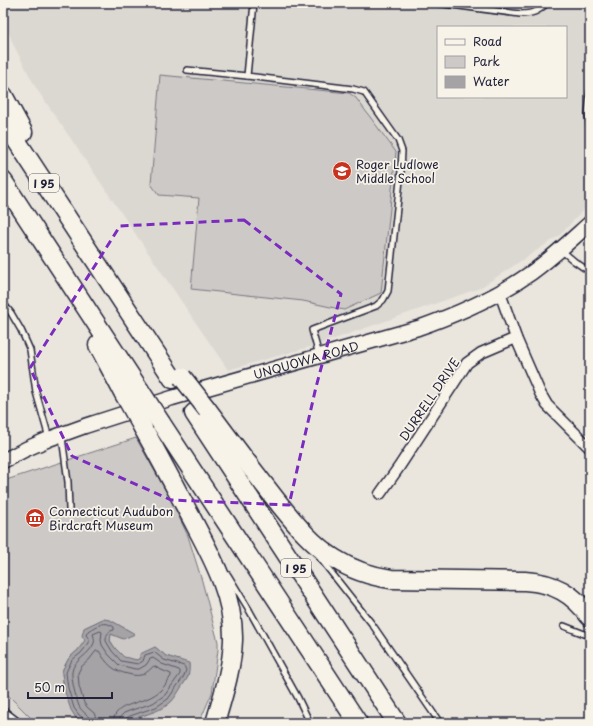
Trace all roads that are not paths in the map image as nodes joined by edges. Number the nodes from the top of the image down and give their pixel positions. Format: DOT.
graph roads {
  1 [pos="254,3"];
  2 [pos="436,3"];
  3 [pos="547,3"];
  4 [pos="187,70"];
  5 [pos="247,76"];
  6 [pos="590,92"];
  7 [pos="3,96"];
  8 [pos="3,120"];
  9 [pos="590,128"];
  10 [pos="3,181"];
  11 [pos="590,223"];
  12 [pos="85,245"];
  13 [pos="560,249"];
  14 [pos="590,272"];
  15 [pos="500,293"];
  16 [pos="3,302"];
  17 [pos="516,338"];
  18 [pos="320,357"];
  19 [pos="132,391"];
  20 [pos="201,411"];
  21 [pos="55,436"];
  22 [pos="590,448"];
  23 [pos="3,461"];
  24 [pos="380,494"];
  25 [pos="183,502"];
  26 [pos="69,509"];
  27 [pos="295,524"];
  28 [pos="220,562"];
  29 [pos="224,568"];
  30 [pos="590,618"];
  31 [pos="564,626"];
  32 [pos="590,640"];
  33 [pos="3,713"];
  34 [pos="16,723"];
  35 [pos="215,723"];
  36 [pos="310,723"];
  37 [pos="358,723"];
  38 [pos="397,723"];
  39 [pos="440,723"];
  1 -- 5 [label="lane"];
  2 -- 3 [label="lane"];
  4 -- 5 [label="lane"];
  5 -- 18 [label="lane"];
  6 -- 9 [label="lane"];
  7 -- 12 [label="highway"];
  8 -- 12 [label="highway, I 95"];
  10 -- 19 [label="highway, I 95"];
  11 -- 13 [label="street, UNQUOWA ROAD"];
  12 -- 20 [label="highway, I 95, bridge"];
  13 -- 14 [label="lane"];
  13 -- 15 [label="street, UNQUOWA ROAD"];
  15 -- 17 [label="street"];
  15 -- 18 [label="street, UNQUOWA ROAD"];
  16 -- 21 [label="lane"];
  17 -- 22 [label="street"];
  17 -- 24 [label="street, DURRELL DRIVE"];
  18 -- 21 [label="street, UNQUOWA ROAD"];
  19 -- 25 [label="highway, bridge"];
  19 -- 37 [label="highway, I 95, bridge"];
  20 -- 27 [label="highway"];
  20 -- 38 [label="highway, I 95"];
  21 -- 23 [label="street, UNQUOWA ROAD"];
  21 -- 26 [label="lane"];
  25 -- 28 [label="lane"];
  25 -- 35 [label="highway"];
  27 -- 30 [label="highway"];
  27 -- 39 [label="lane"];
  29 -- 36 [label="lane"];
  31 -- 32 [label="lane"];
  33 -- 34 [label="street"];
}
